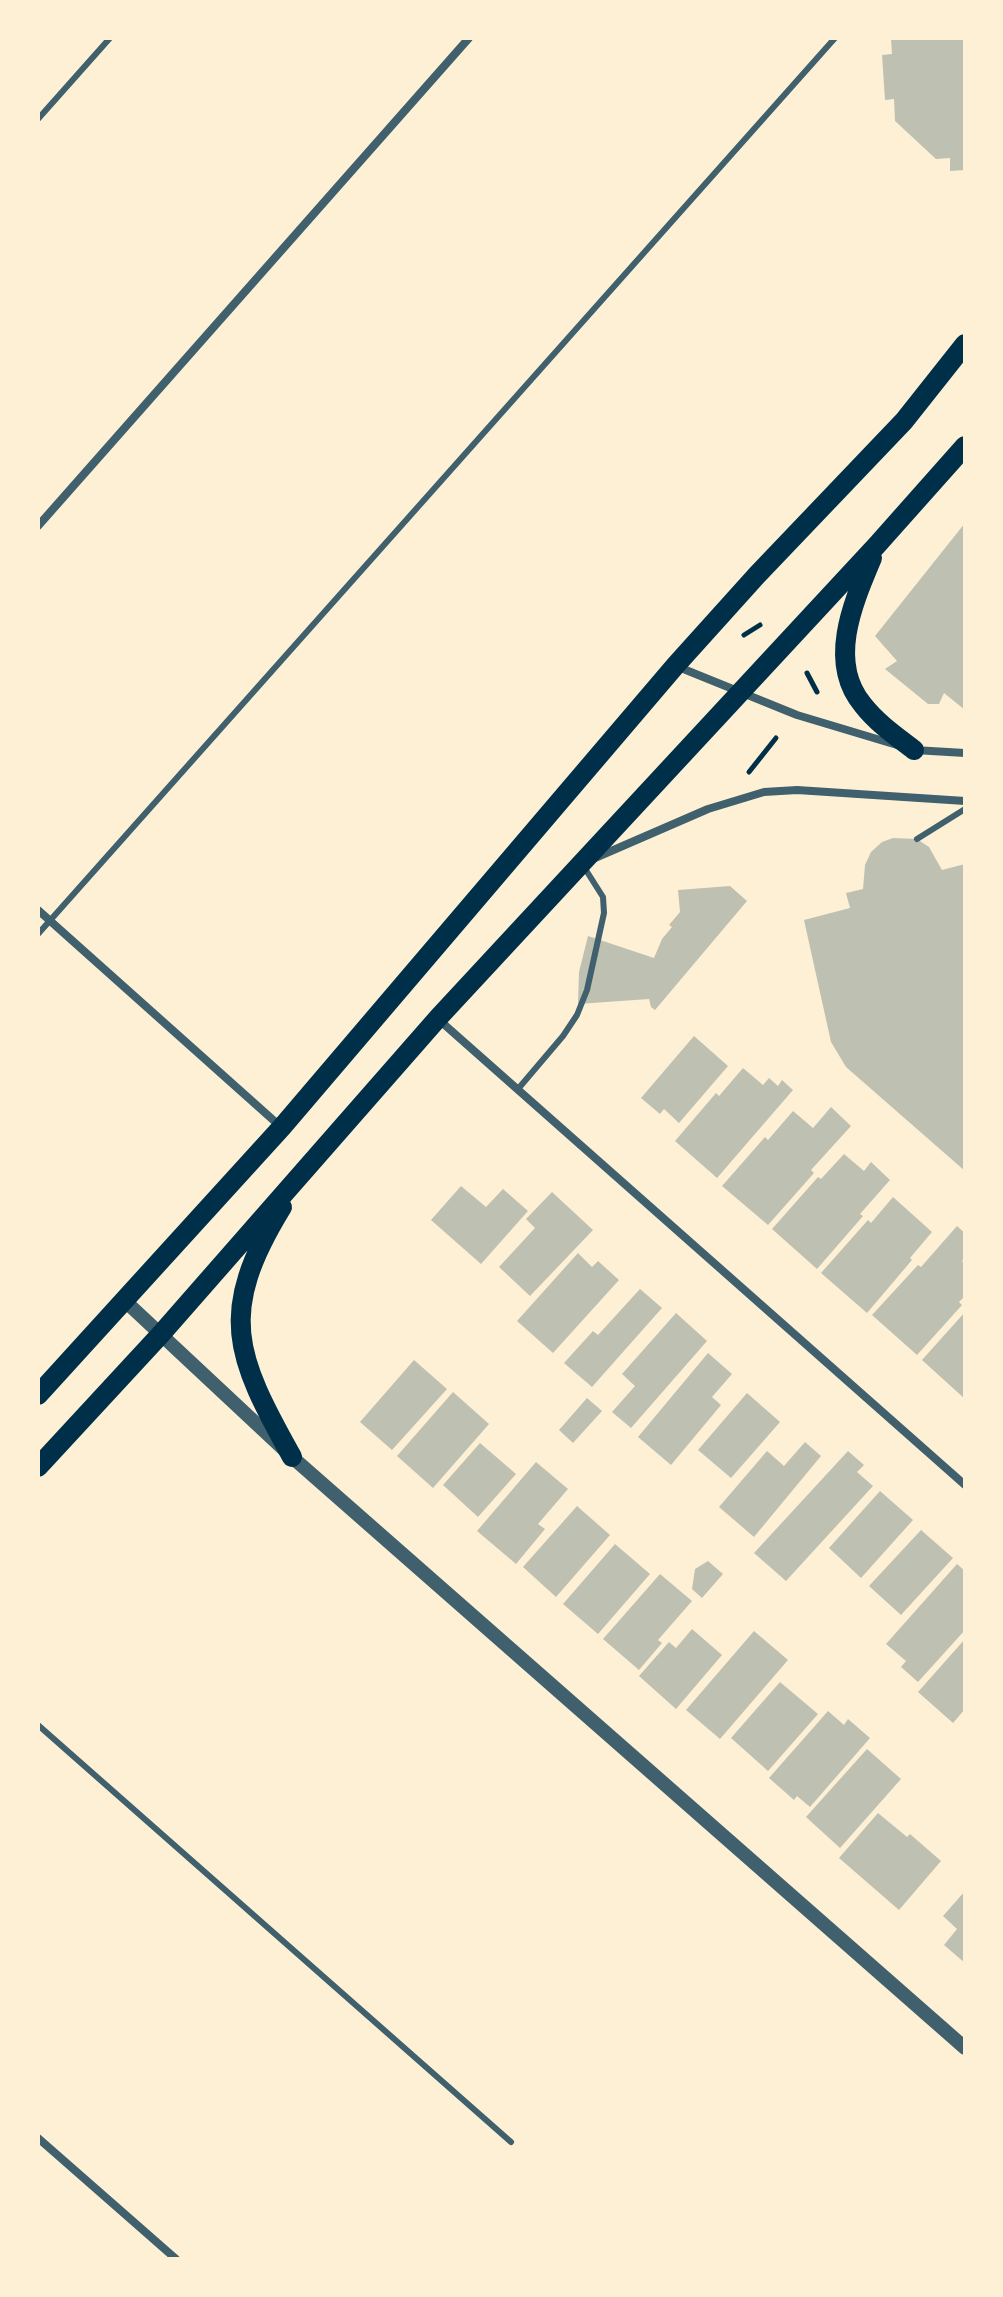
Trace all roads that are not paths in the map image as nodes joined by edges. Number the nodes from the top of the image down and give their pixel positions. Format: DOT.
graph roads {
  1 [pos="110,38"];
  2 [pos="469,38"];
  3 [pos="835,38"];
  4 [pos="38,119"];
  5 [pos="965,344"];
  6 [pos="965,446"];
  7 [pos="38,526"];
  8 [pos="877,545"];
  9 [pos="675,666"];
  10 [pos="738,693"];
  11 [pos="914,750"];
  12 [pos="965,753"];
  13 [pos="965,801"];
  14 [pos="965,809"];
  15 [pos="917,839"];
  16 [pos="582,864"];
  17 [pos="38,910"];
  18 [pos="50,920"];
  19 [pos="38,934"];
  20 [pos="438,1018"];
  21 [pos="518,1089"];
  22 [pos="282,1127"];
  23 [pos="311,1159"];
  24 [pos="124,1300"];
  25 [pos="161,1334"];
  26 [pos="38,1395"];
  27 [pos="292,1457"];
  28 [pos="38,1467"];
  29 [pos="965,1485"];
  30 [pos="38,1725"];
  31 [pos="965,2048"];
  32 [pos="38,2138"];
  33 [pos="511,2142"];
  34 [pos="176,2259"];
  1 -- 4 [label="lane"];
  2 -- 7 [label="street"];
  3 -- 18 [label="lane"];
  5 -- 9 [label="main road"];
  6 -- 8 [label="main road"];
  8 -- 10 [label="main road"];
  8 -- 11 [label="main road"];
  9 -- 10 [label="street"];
  9 -- 22 [label="main road"];
  10 -- 11 [label="street"];
  10 -- 16 [label="main road"];
  11 -- 12 [label="street"];
  13 -- 16 [label="street"];
  14 -- 15 [label="lane"];
  16 -- 20 [label="main road"];
  16 -- 21 [label="lane"];
  17 -- 18 [label="street"];
  18 -- 19 [label="lane"];
  18 -- 22 [label="street"];
  20 -- 21 [label="street"];
  20 -- 23 [label="main road"];
  21 -- 29 [label="street"];
  22 -- 24 [label="main road"];
  23 -- 25 [label="main road"];
  23 -- 27 [label="main road"];
  24 -- 25 [label="street"];
  24 -- 26 [label="main road"];
  25 -- 27 [label="street"];
  25 -- 28 [label="main road"];
  27 -- 31 [label="street"];
  30 -- 33 [label="lane"];
  32 -- 34 [label="street"];
}
